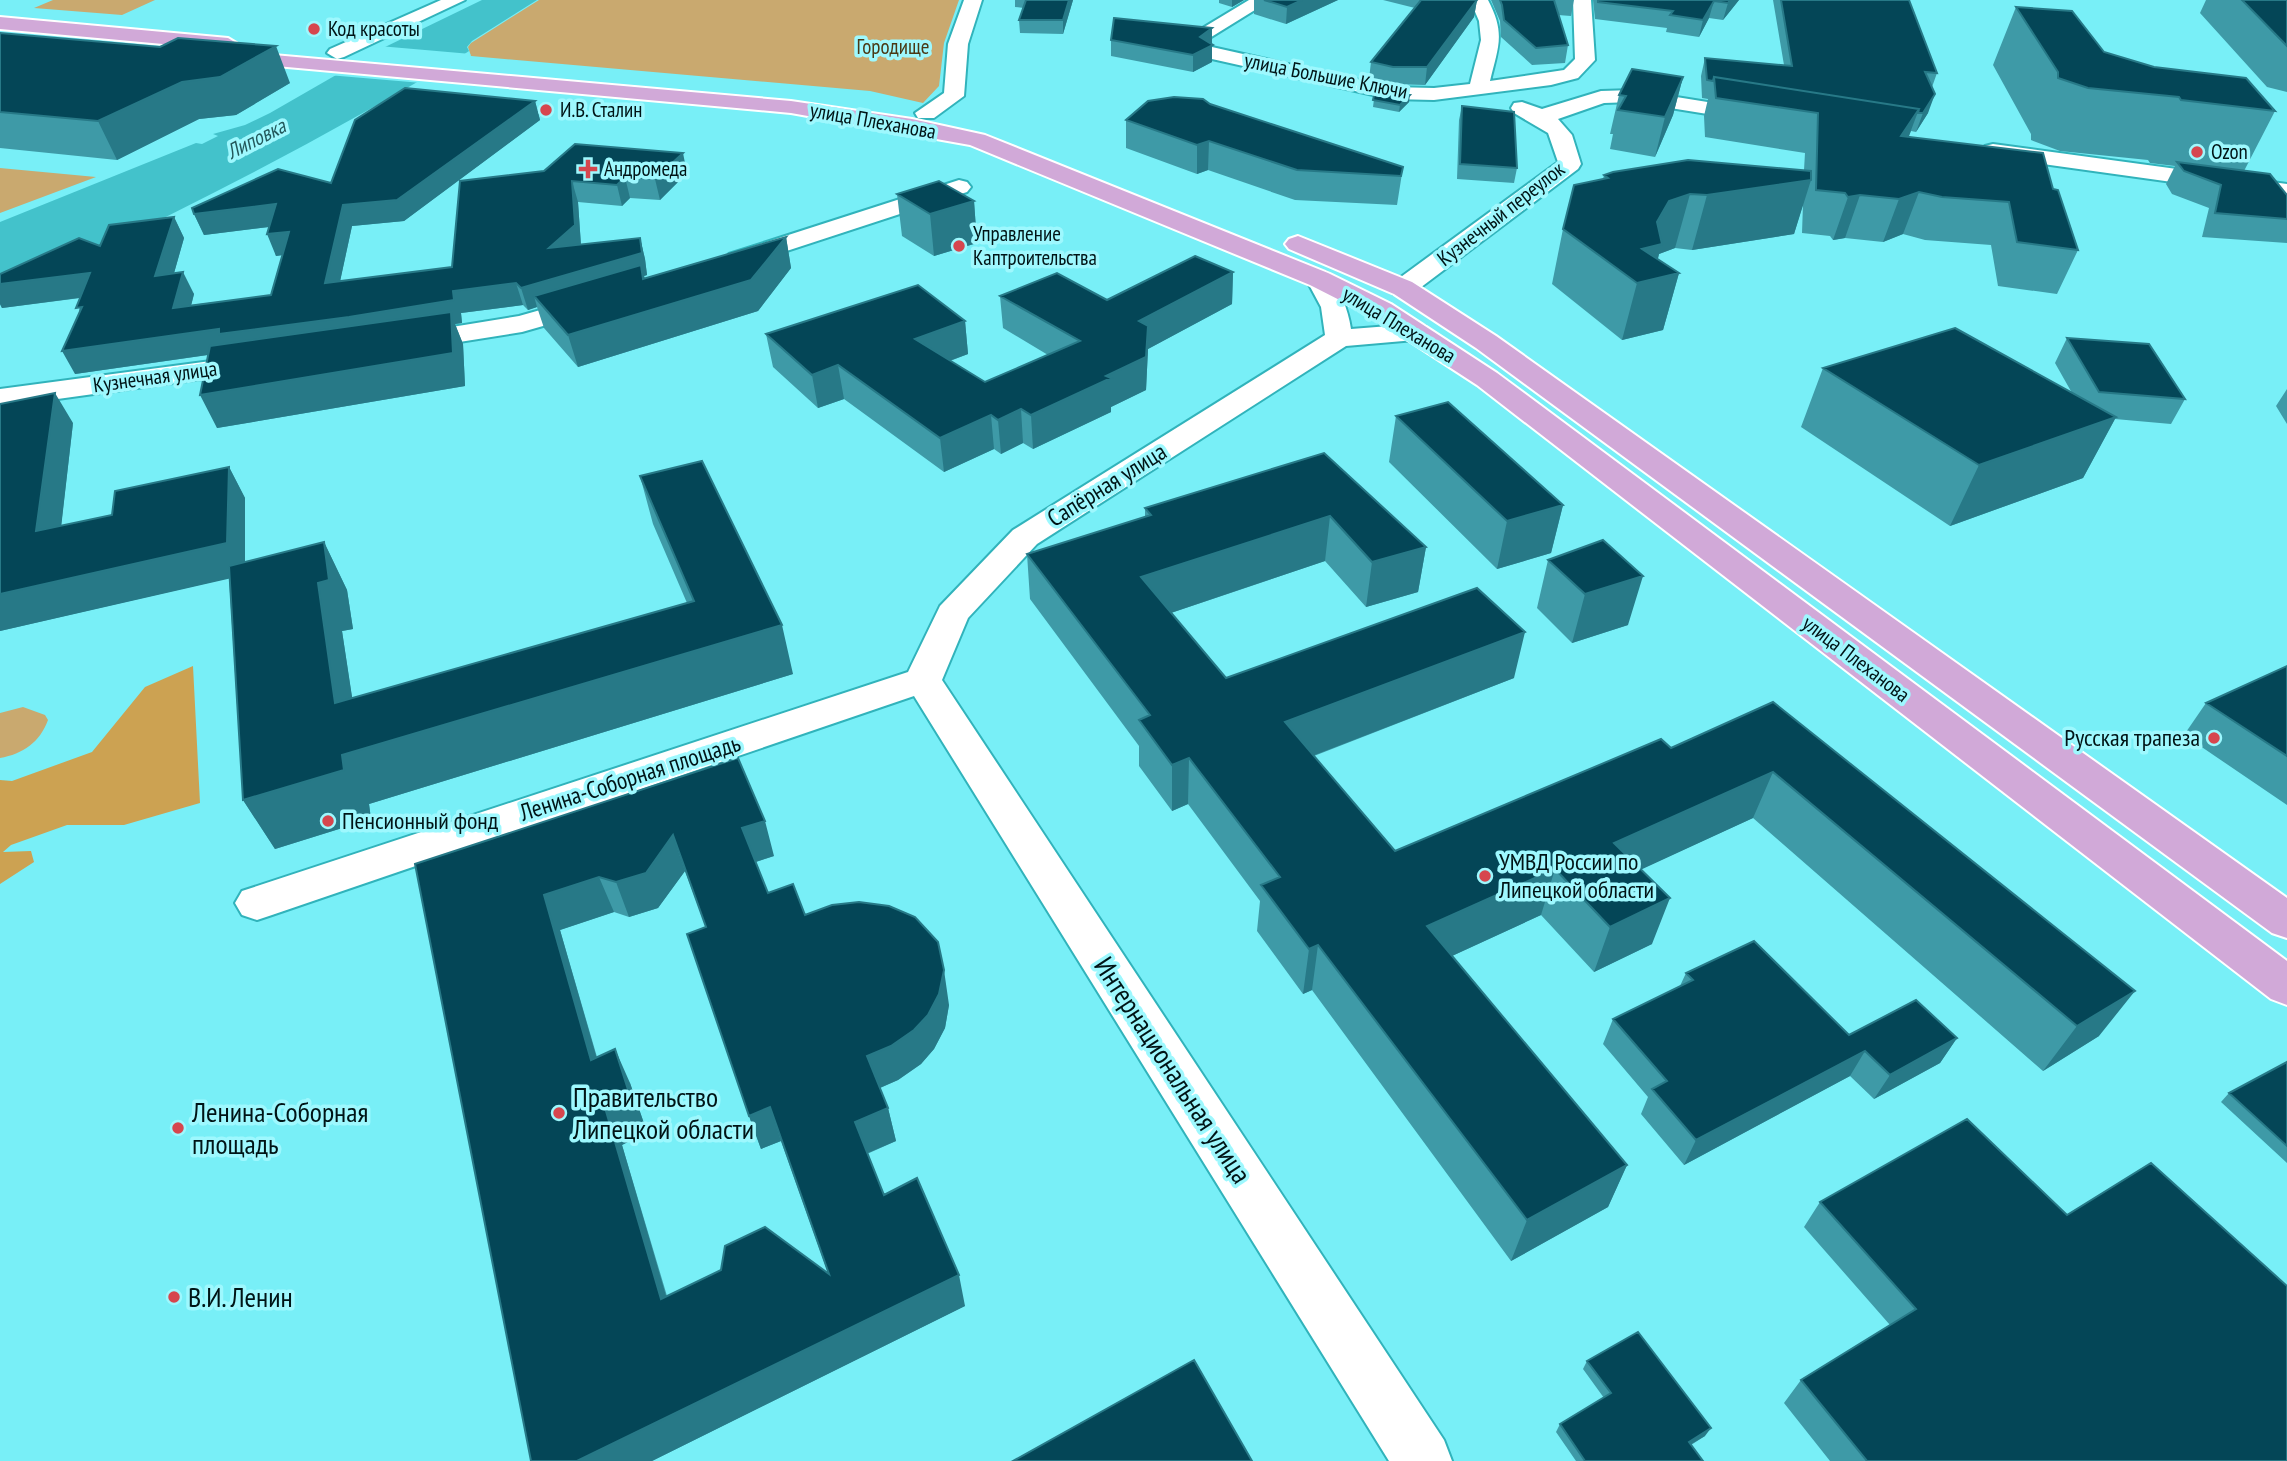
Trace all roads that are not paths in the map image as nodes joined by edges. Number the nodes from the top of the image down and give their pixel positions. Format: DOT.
graph roads {
  1 [pos="456,0"];
  2 [pos="973,0"];
  3 [pos="1262,0"];
  4 [pos="1479,0"];
  5 [pos="1583,0"];
  6 [pos="0,23"];
  7 [pos="57,28"];
  8 [pos="0,36"];
  9 [pos="30,39"];
  10 [pos="342,58"];
  11 [pos="471,72"];
  12 [pos="1482,90"];
  13 [pos="926,113"];
  14 [pos="1540,116"];
  15 [pos="1777,119"];
  16 [pos="1969,148"];
  17 [pos="959,187"];
  18 [pos="2287,191"];
  19 [pos="716,265"];
  20 [pos="1319,279"];
  21 [pos="1403,288"];
  22 [pos="612,297"];
  23 [pos="1415,332"];
  24 [pos="1339,338"];
  25 [pos="386,346"];
  26 [pos="279,361"];
  27 [pos="0,398"];
  28 [pos="923,680"];
  29 [pos="257,903"];
  30 [pos="2287,921"];
  31 [pos="2287,986"];
  32 [pos="1423,1461"];
  1 -- 10 [label="street"];
  2 -- 13 [label="street"];
  3 -- 12 [label="street, улица Большие Ключи"];
  4 -- 12 [label="street"];
  5 -- 12 [label="street, улица Большие Ключи"];
  6 -- 7 [label="main road"];
  7 -- 9 [label="main road"];
  7 -- 10 [label="main road"];
  8 -- 9 [label="main road"];
  9 -- 10 [label="main road"];
  10 -- 11 [label="main road, улица Плеханова"];
  11 -- 13 [label="main road, улица Плеханова"];
  11 -- 20 [label="main road, улица Плеханова"];
  12 -- 14 [label="street, Кузнечный переулок"];
  13 -- 21 [label="main road, улица Плеханова"];
  14 -- 15 [label="street"];
  14 -- 21 [label="street, Кузнечный переулок"];
  16 -- 18 [label="street"];
  17 -- 19 [label="street"];
  20 -- 23 [label="main road, улица Плеханова"];
  20 -- 24 [label="street"];
  21 -- 30 [label="main road, улица Плеханова"];
  22 -- 25 [label="street"];
  23 -- 24 [label="street, Сапёрная улица"];
  23 -- 31 [label="main road, улица Плеханова"];
  24 -- 28 [label="street, Сапёрная улица"];
  26 -- 27 [label="street, Кузнечная улица"];
  28 -- 29 [label="street, Ленина-Соборная площадь"];
  28 -- 32 [label="street, Интернациональная улица"];
}
